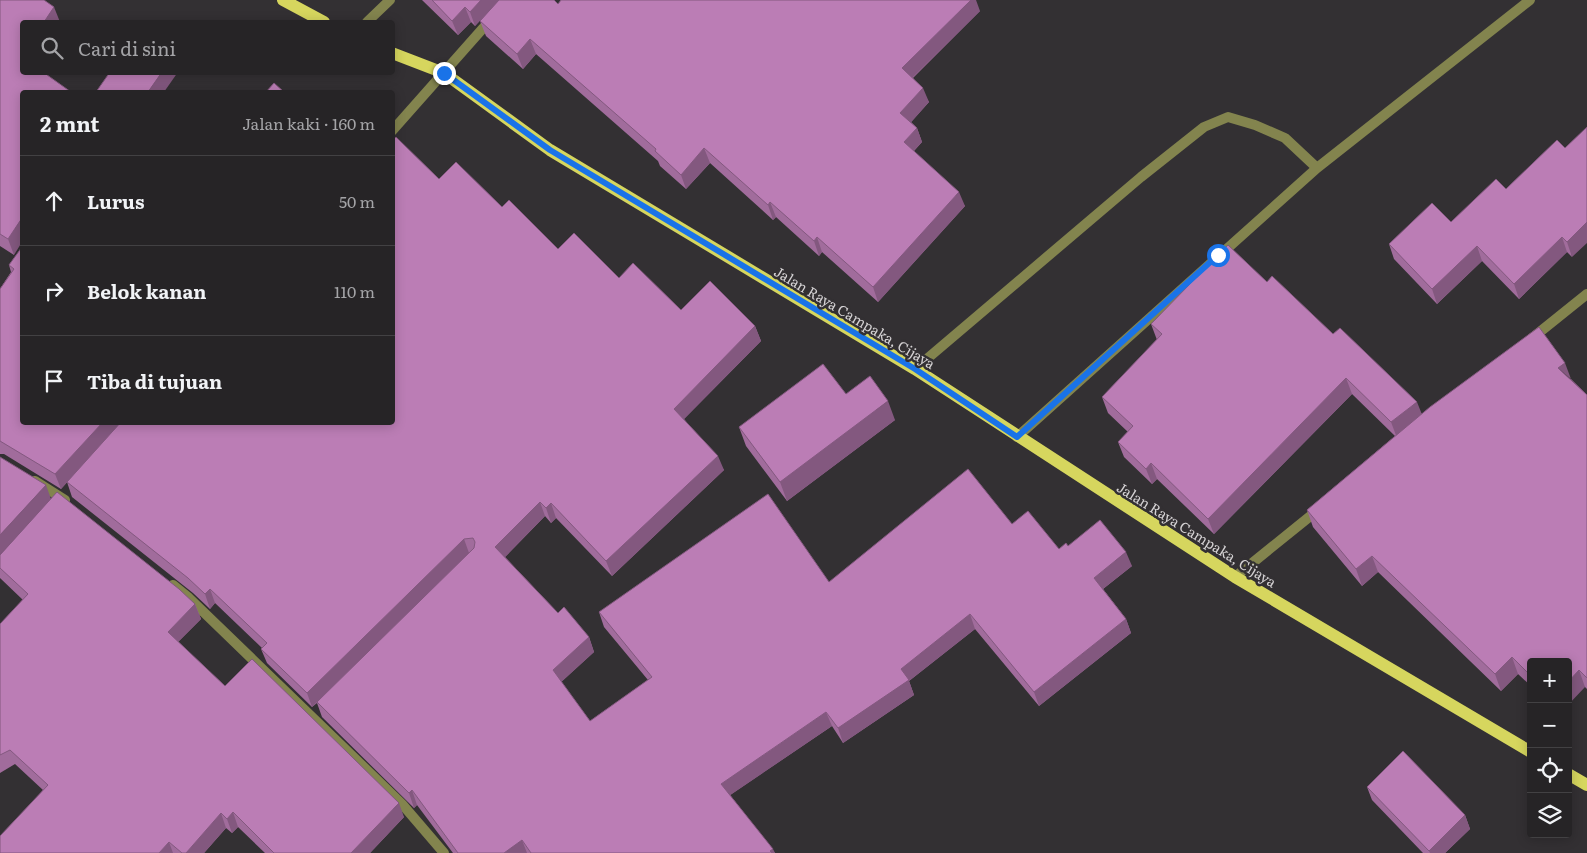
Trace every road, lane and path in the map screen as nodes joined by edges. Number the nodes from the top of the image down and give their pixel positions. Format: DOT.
graph roads {
  1 [pos="283,0"];
  2 [pos="390,0"];
  3 [pos="508,0"];
  4 [pos="1530,0"];
  5 [pos="320,20"];
  6 [pos="370,20"];
  7 [pos="395,55"];
  8 [pos="444,73"];
  9 [pos="395,128"];
  10 [pos="1317,168"];
  11 [pos="1587,294"];
  12 [pos="1526,344"];
  13 [pos="915,369"];
  14 [pos="1017,437"];
  15 [pos="23,474"];
  16 [pos="1326,504"];
  17 [pos="76,509"];
  18 [pos="1235,578"];
  19 [pos="167,580"];
  20 [pos="1527,750"];
  21 [pos="1572,776"];
  22 [pos="1587,785"];
  23 [pos="444,853"];
  1 -- 5 [label="main road"];
  2 -- 6 [label="street"];
  3 -- 8 [label="street"];
  4 -- 10 [label="street"];
  7 -- 8 [label="main road, Jalan Raya Campaka, Cijaya"];
  8 -- 9 [label="street"];
  8 -- 13 [label="main road, Jalan Raya Campaka, Cijaya"];
  10 -- 13 [label="street"];
  10 -- 14 [label="street"];
  11 -- 12 [label="street"];
  13 -- 14 [label="main road, Jalan Raya Campaka, Cijaya"];
  14 -- 18 [label="main road, Jalan Raya Campaka, Cijaya"];
  15 -- 17 [label="street"];
  16 -- 18 [label="street"];
  18 -- 20 [label="main road, Jalan Raya Campaka, Cijaya"];
  19 -- 23 [label="street"];
  21 -- 22 [label="main road"];
}
